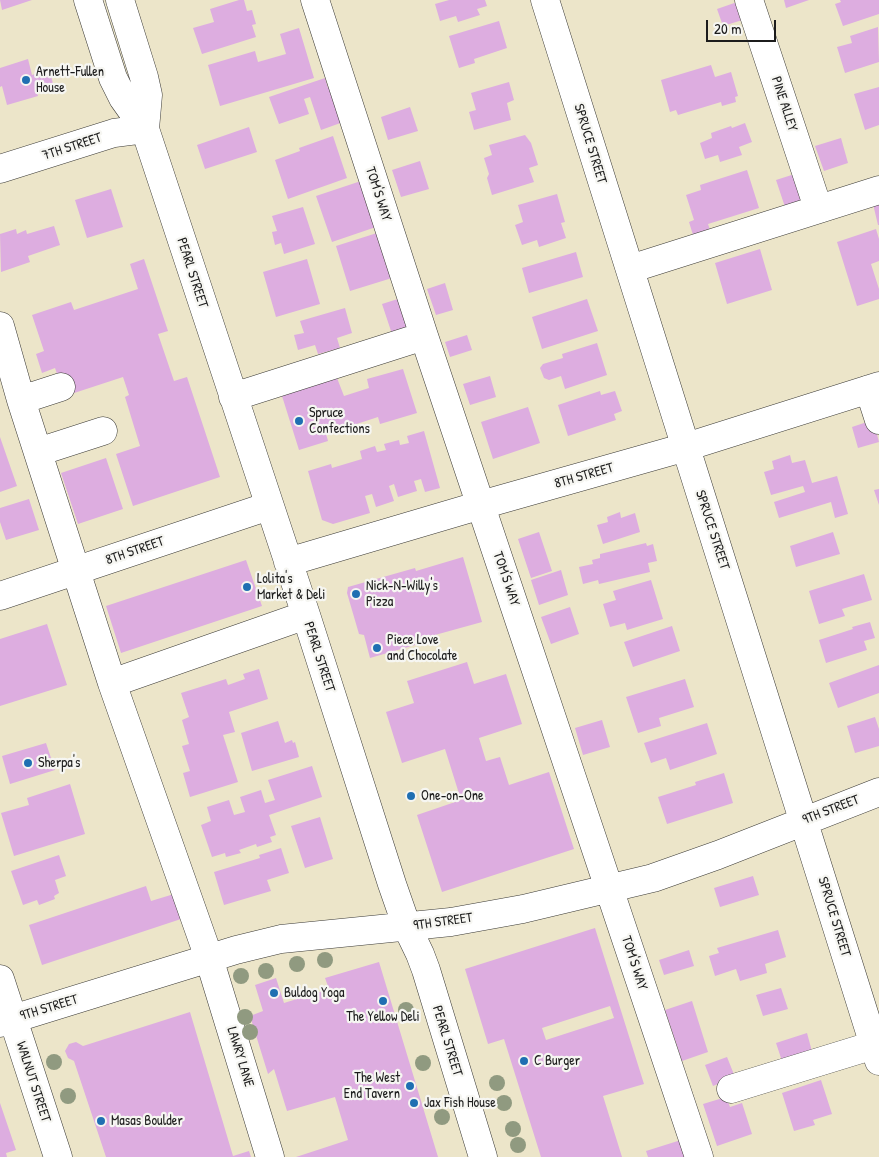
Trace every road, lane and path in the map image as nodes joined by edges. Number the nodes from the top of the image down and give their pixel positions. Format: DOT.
graph roads {
  1 [pos="88,0"];
  2 [pos="315,0"];
  3 [pos="545,0"];
  4 [pos="749,0"];
  5 [pos="125,1"];
  6 [pos="145,129"];
  7 [pos="0,170"];
  8 [pos="879,190"];
  9 [pos="818,208"];
  10 [pos="630,269"];
  11 [pos="0,326"];
  12 [pos="424,336"];
  13 [pos="61,387"];
  14 [pos="874,388"];
  15 [pos="233,397"];
  16 [pos="21,400"];
  17 [pos="879,420"];
  18 [pos="103,431"];
  19 [pos="686,447"];
  20 [pos="38,452"];
  21 [pos="481,505"];
  22 [pos="269,506"];
  23 [pos="288,562"];
  24 [pos="76,571"];
  25 [pos="0,596"];
  26 [pos="306,615"];
  27 [pos="112,682"];
  28 [pos="879,792"];
  29 [pos="803,821"];
  30 [pos="610,888"];
  31 [pos="407,927"];
  32 [pos="209,958"];
  33 [pos="0,979"];
  34 [pos="6,1021"];
  35 [pos="876,1053"];
  36 [pos="732,1089"];
  37 [pos="58,1157"];
  38 [pos="270,1157"];
  39 [pos="483,1157"];
  40 [pos="699,1157"];
  1 -- 6 [label="street, PEARL STREET"];
  2 -- 12 [label="street, TOM'S WAY"];
  3 -- 10 [label="street, SPRUCE STREET"];
  4 -- 9 [label="street, PINE ALLEY"];
  5 -- 6 [label="street, PEARL STREET"];
  6 -- 7 [label="street, 7TH STREET"];
  6 -- 15 [label="street, PEARL STREET"];
  8 -- 9 [label="street"];
  9 -- 10 [label="street"];
  10 -- 19 [label="street, SPRUCE STREET"];
  11 -- 16 [label="street, LAWRY LANE"];
  12 -- 15 [label="street"];
  12 -- 21 [label="street, TOM'S WAY"];
  13 -- 16 [label="street"];
  14 -- 17 [label="street"];
  14 -- 19 [label="street, 8TH STREET"];
  15 -- 22 [label="street, PEARL STREET"];
  16 -- 20 [label="street, LAWRY LANE"];
  18 -- 20 [label="street"];
  19 -- 21 [label="street, 8TH STREET"];
  19 -- 29 [label="street, SPRUCE STREET"];
  20 -- 24 [label="street, LAWRY LANE"];
  21 -- 23 [label="street, 8TH STREET"];
  21 -- 30 [label="street, TOM'S WAY"];
  22 -- 23 [label="street, PEARL STREET"];
  22 -- 24 [label="street, 8TH STREET"];
  23 -- 26 [label="street, PEARL STREET"];
  24 -- 25 [label="street, 8TH STREET"];
  24 -- 27 [label="street, LAWRY LANE"];
  26 -- 27 [label="street"];
  26 -- 31 [label="street, PEARL STREET"];
  27 -- 32 [label="street, LAWRY LANE"];
  28 -- 29 [label="street, 9TH STREET"];
  29 -- 30 [label="street, 9TH STREET"];
  29 -- 35 [label="street, SPRUCE STREET"];
  30 -- 31 [label="street, 9TH STREET"];
  30 -- 40 [label="street, TOM'S WAY"];
  31 -- 32 [label="street, 9TH STREET"];
  31 -- 39 [label="street, PEARL STREET"];
  32 -- 34 [label="street, 9TH STREET"];
  32 -- 38 [label="street, LAWRY LANE"];
  33 -- 34 [label="street, WALNUT STREET"];
  34 -- 37 [label="street, WALNUT STREET"];
  35 -- 36 [label="street"];
}
